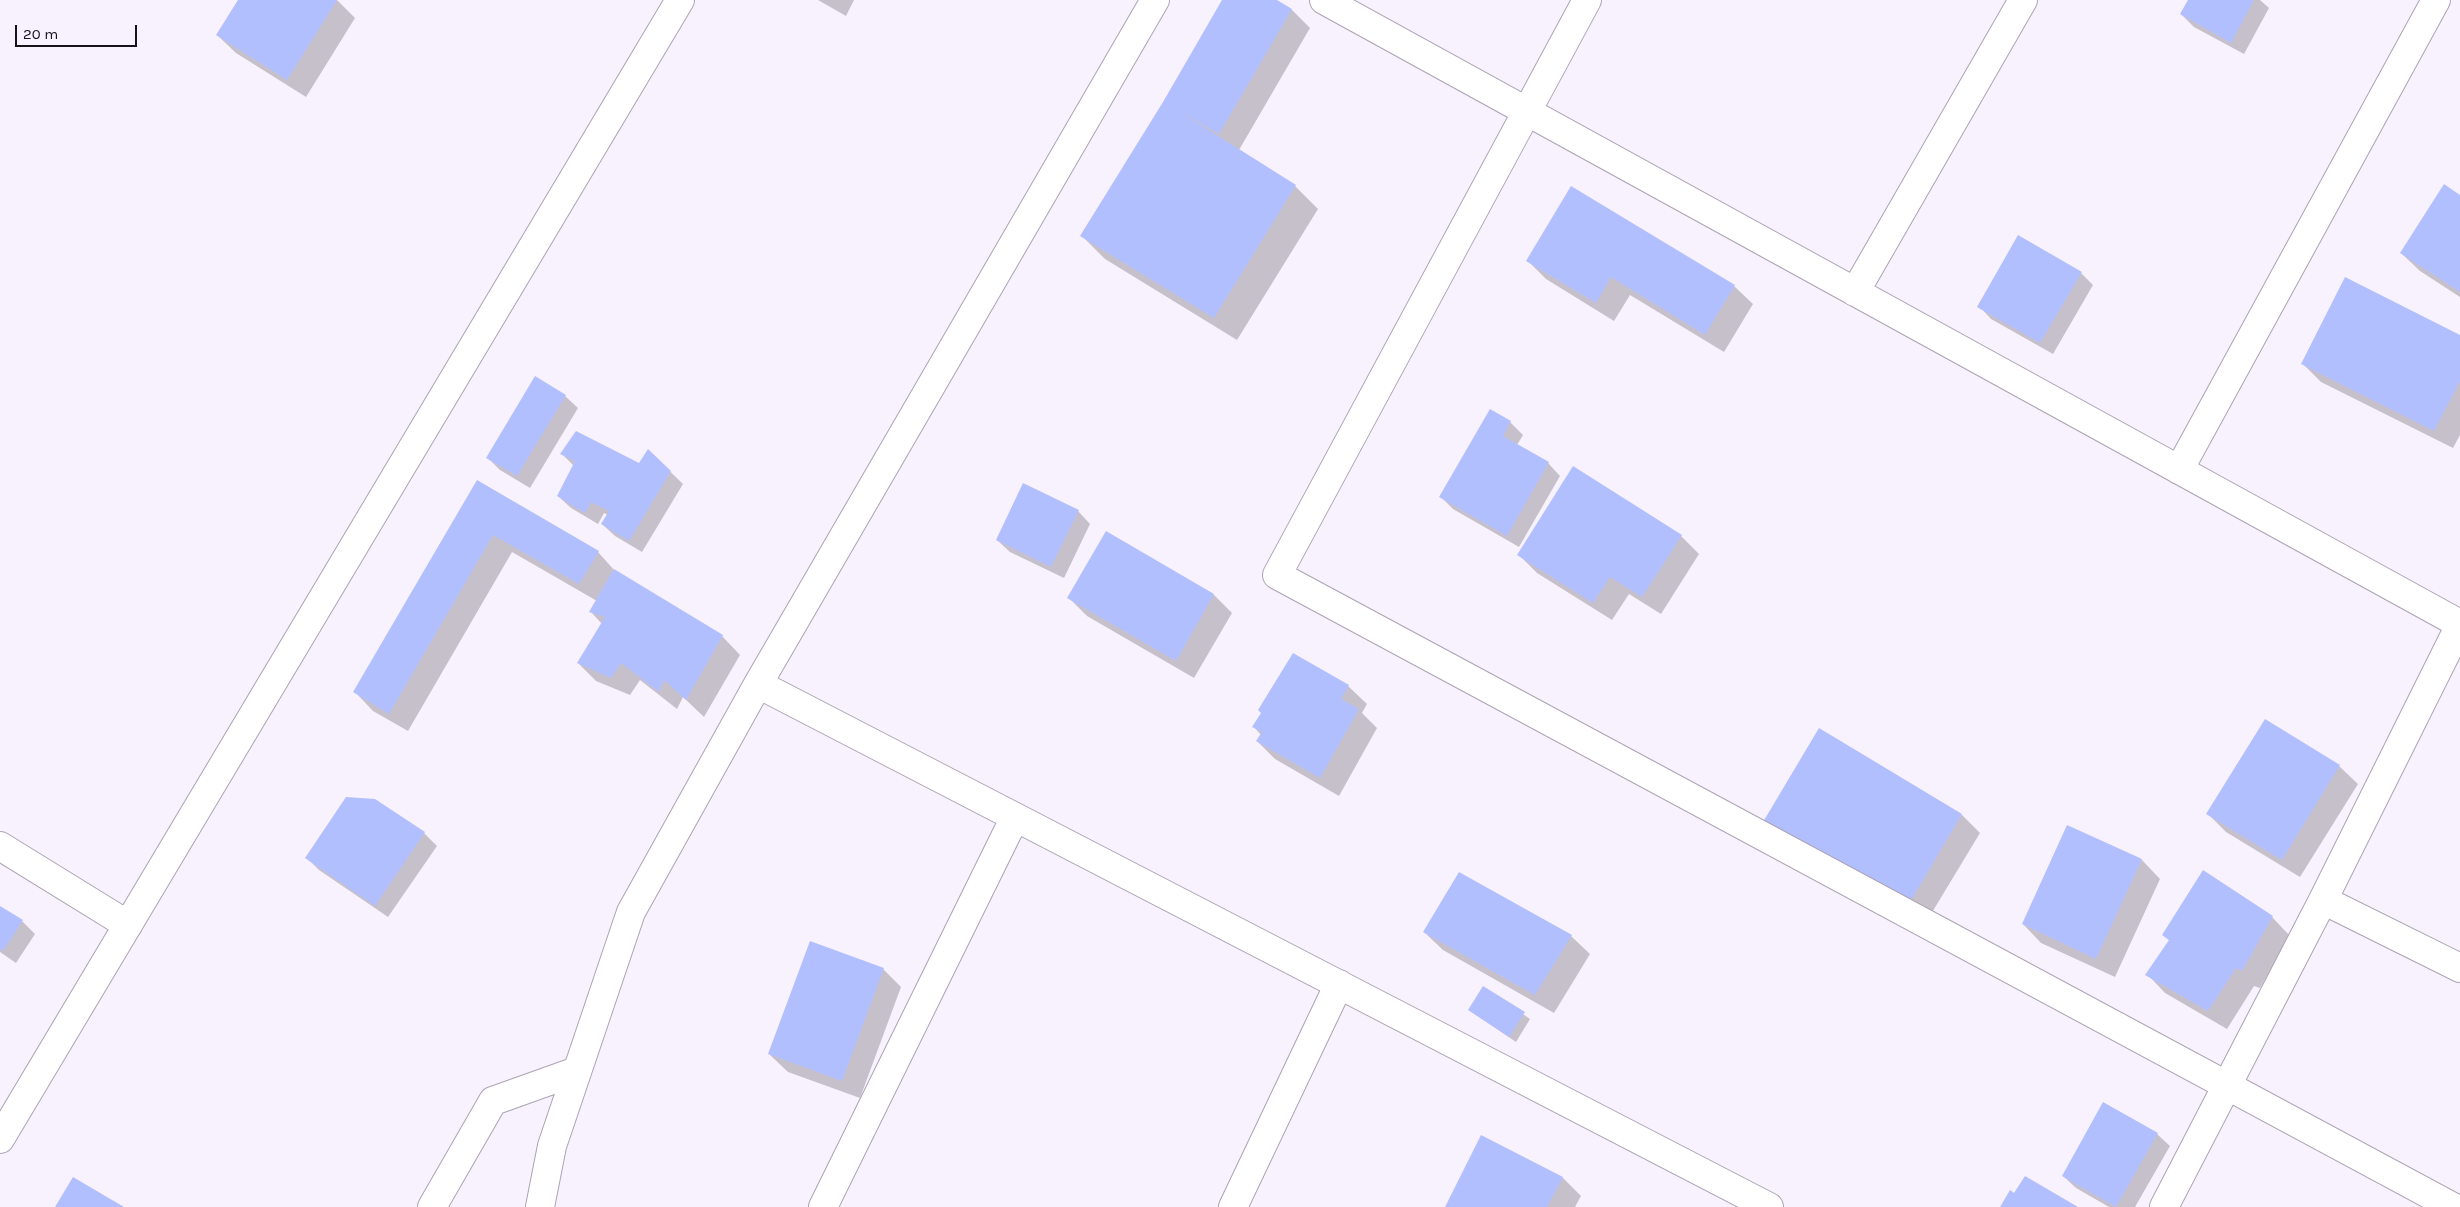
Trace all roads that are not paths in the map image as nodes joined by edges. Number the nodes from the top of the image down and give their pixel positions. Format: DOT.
graph roads {
  1 [pos="680,0"];
  2 [pos="1155,0"];
  3 [pos="1324,0"];
  4 [pos="1587,0"];
  5 [pos="2023,0"];
  6 [pos="2436,0"];
  7 [pos="1526,111"];
  8 [pos="1855,292"];
  9 [pos="2179,470"];
  10 [pos="2460,625"];
  11 [pos="758,684"];
  12 [pos="1015,818"];
  13 [pos="0,846"];
  14 [pos="2322,900"];
  15 [pos="128,924"];
  16 [pos="2460,968"];
  17 [pos="1339,984"];
  18 [pos="578,1071"];
  19 [pos="2226,1086"];
  20 [pos="0,1139"];
  21 [pos="432,1207"];
  22 [pos="540,1207"];
  23 [pos="823,1207"];
  24 [pos="1233,1207"];
  25 [pos="1769,1207"];
  26 [pos="2164,1207"];
  27 [pos="2453,1207"];
  1 -- 15 [label="street"];
  2 -- 11 [label="street"];
  3 -- 7 [label="street"];
  4 -- 7 [label="street"];
  5 -- 8 [label="street"];
  6 -- 9 [label="street"];
  7 -- 8 [label="street"];
  7 -- 19 [label="street"];
  8 -- 9 [label="street"];
  9 -- 10 [label="street"];
  10 -- 14 [label="street"];
  11 -- 12 [label="street"];
  11 -- 18 [label="street"];
  12 -- 17 [label="street"];
  12 -- 23 [label="street"];
  13 -- 15 [label="street"];
  14 -- 16 [label="street"];
  14 -- 19 [label="street"];
  15 -- 20 [label="street"];
  17 -- 24 [label="street"];
  17 -- 25 [label="street"];
  18 -- 21 [label="street"];
  18 -- 22 [label="street"];
  19 -- 26 [label="street"];
  19 -- 27 [label="street"];
}
